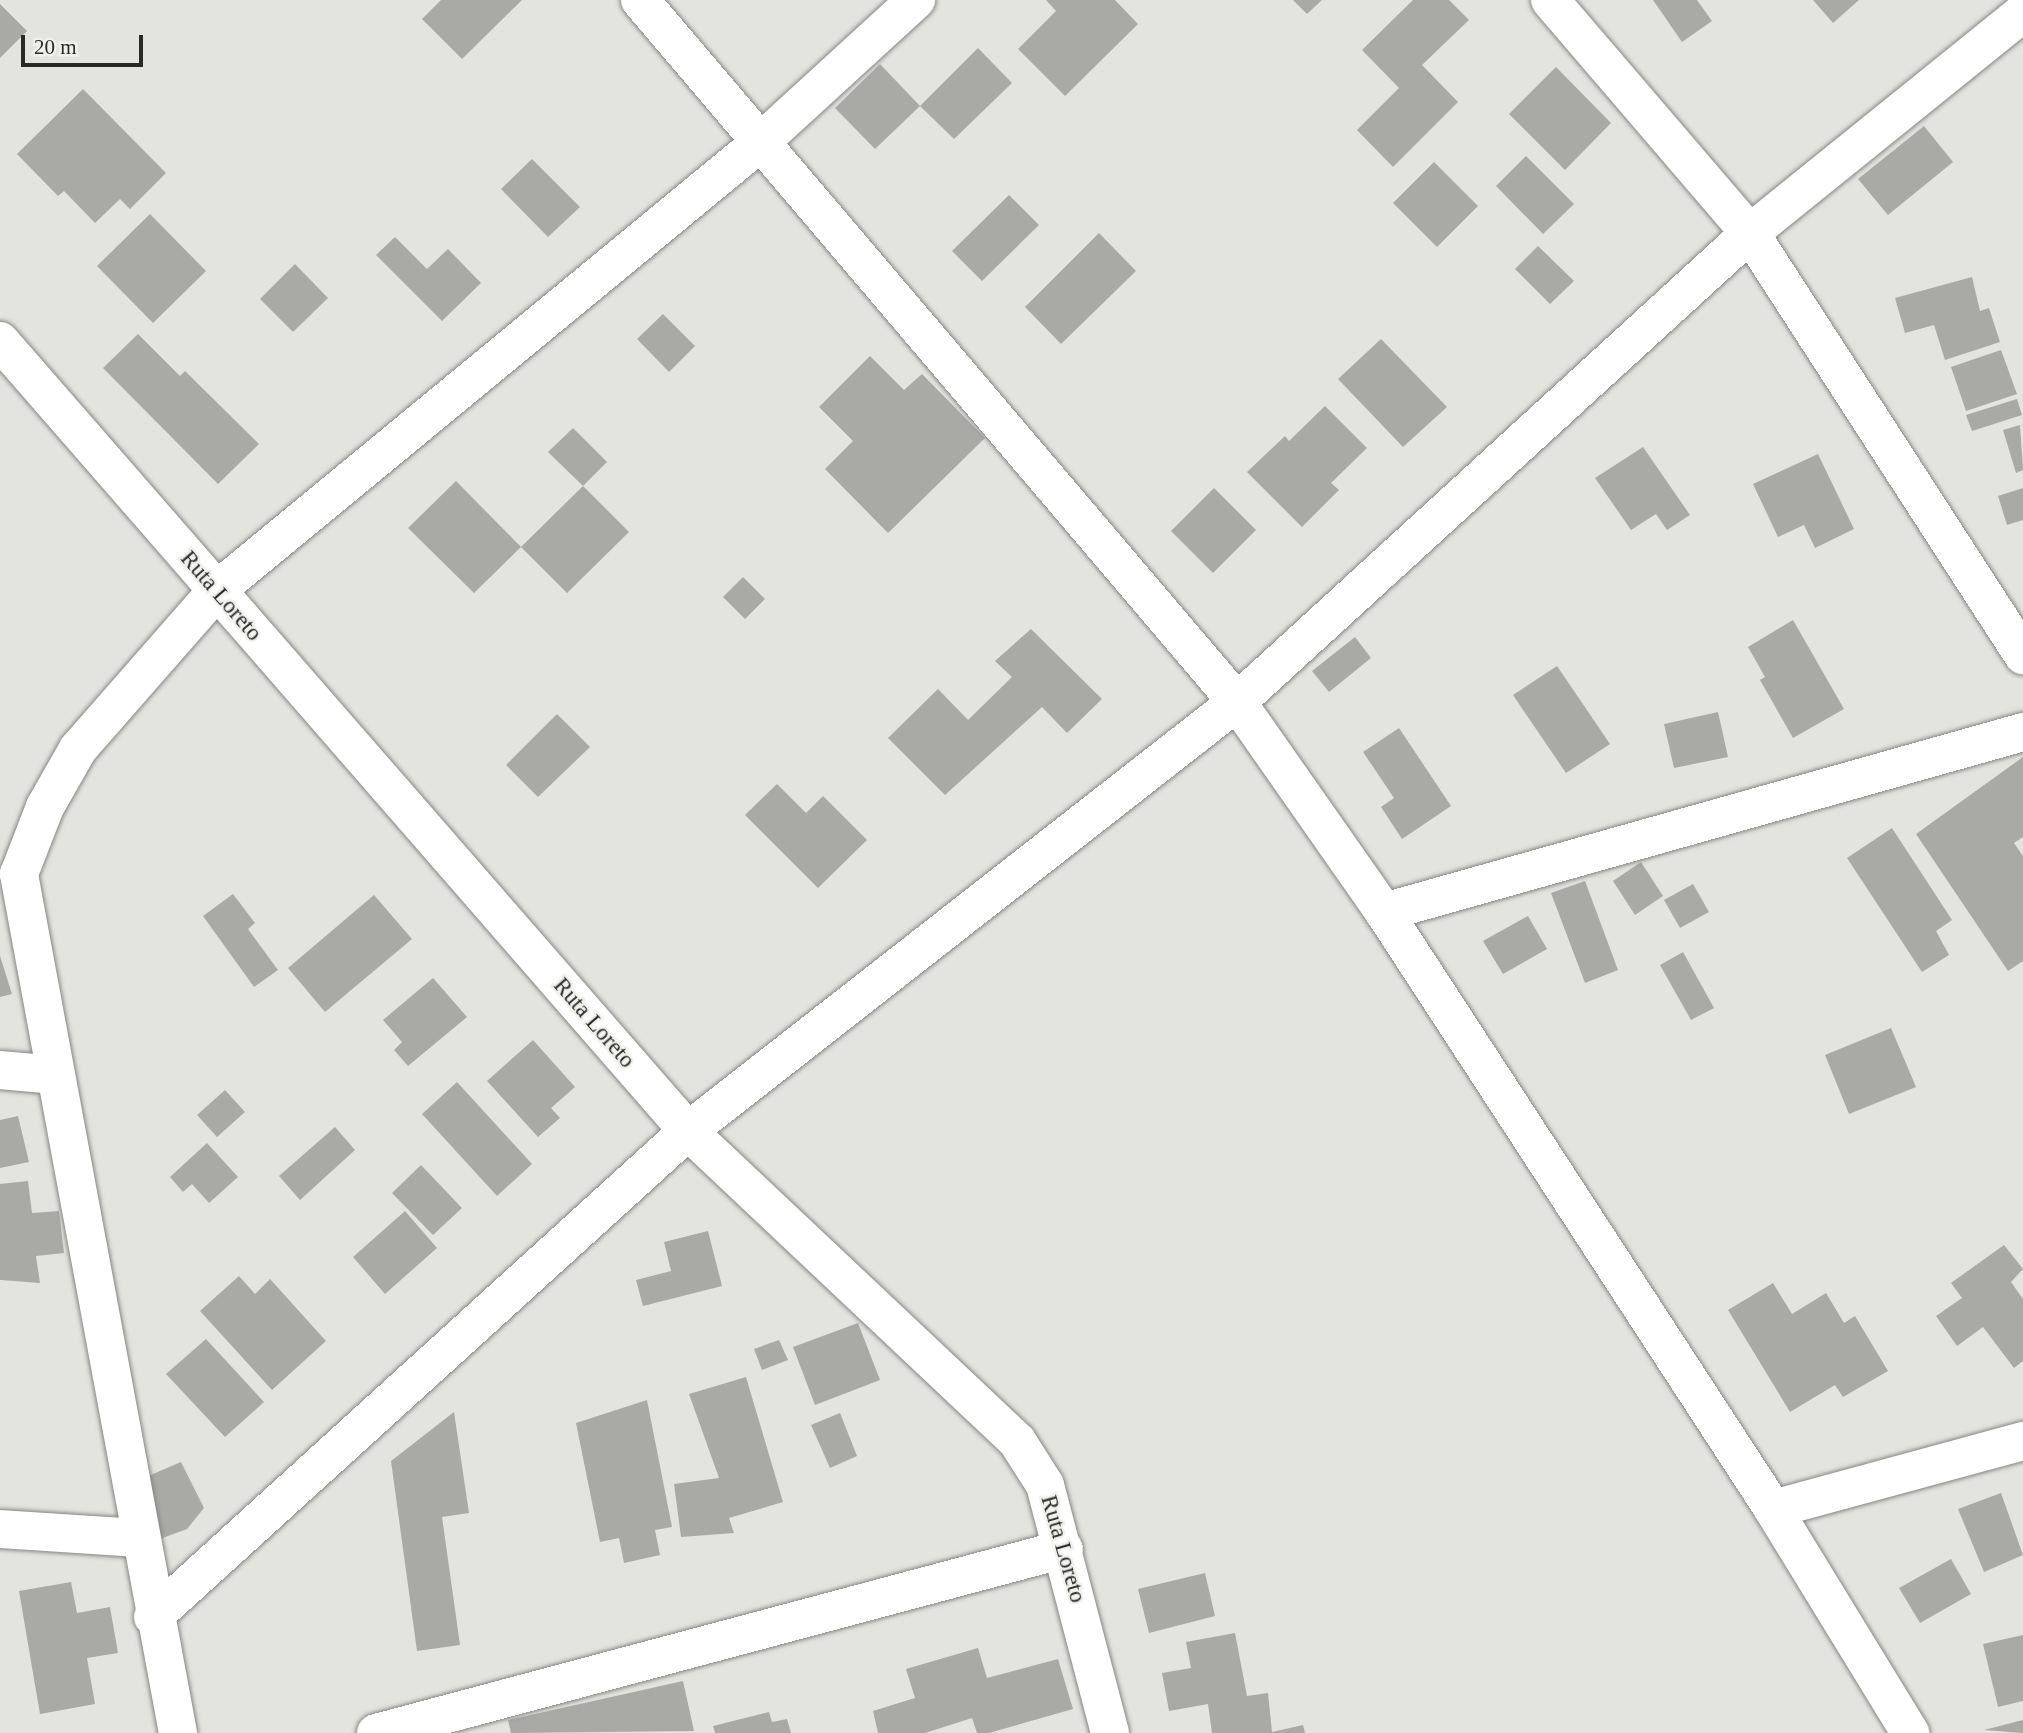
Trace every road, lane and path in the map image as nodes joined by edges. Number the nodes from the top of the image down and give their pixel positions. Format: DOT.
graph roads {
  1 [pos="640,0"];
  2 [pos="916,0"];
  3 [pos="1550,0"];
  4 [pos="2023,13"];
  5 [pos="762,141"];
  6 [pos="1750,233"];
  7 [pos="0,341"];
  8 [pos="216,590"];
  9 [pos="2023,655"];
  10 [pos="1237,702"];
  11 [pos="2023,732"];
  12 [pos="1384,912"];
  13 [pos="0,1070"];
  14 [pos="56,1075"];
  15 [pos="688,1131"];
  16 [pos="2023,1441"];
  17 [pos="1773,1509"];
  18 [pos="0,1529"];
  19 [pos="139,1538"];
  20 [pos="1064,1549"];
  21 [pos="153,1617"];
  22 [pos="178,1733"];
  23 [pos="376,1733"];
  24 [pos="1111,1733"];
  25 [pos="1910,1733"];
  1 -- 5 [label="street"];
  2 -- 5 [label="street"];
  3 -- 6 [label="street"];
  4 -- 6 [label="street"];
  5 -- 8 [label="street"];
  5 -- 10 [label="street"];
  6 -- 9 [label="street"];
  6 -- 10 [label="street"];
  7 -- 8 [label="street, Ruta Loreto"];
  8 -- 14 [label="street"];
  8 -- 15 [label="street, Ruta Loreto"];
  10 -- 12 [label="street"];
  10 -- 15 [label="street"];
  11 -- 12 [label="street"];
  12 -- 17 [label="street"];
  13 -- 14 [label="street"];
  14 -- 19 [label="street"];
  15 -- 20 [label="street, Ruta Loreto"];
  15 -- 21 [label="street"];
  16 -- 17 [label="street"];
  17 -- 25 [label="street"];
  18 -- 19 [label="street"];
  19 -- 21 [label="street"];
  20 -- 23 [label="street"];
  20 -- 24 [label="street, Ruta Loreto"];
  21 -- 22 [label="street"];
}
